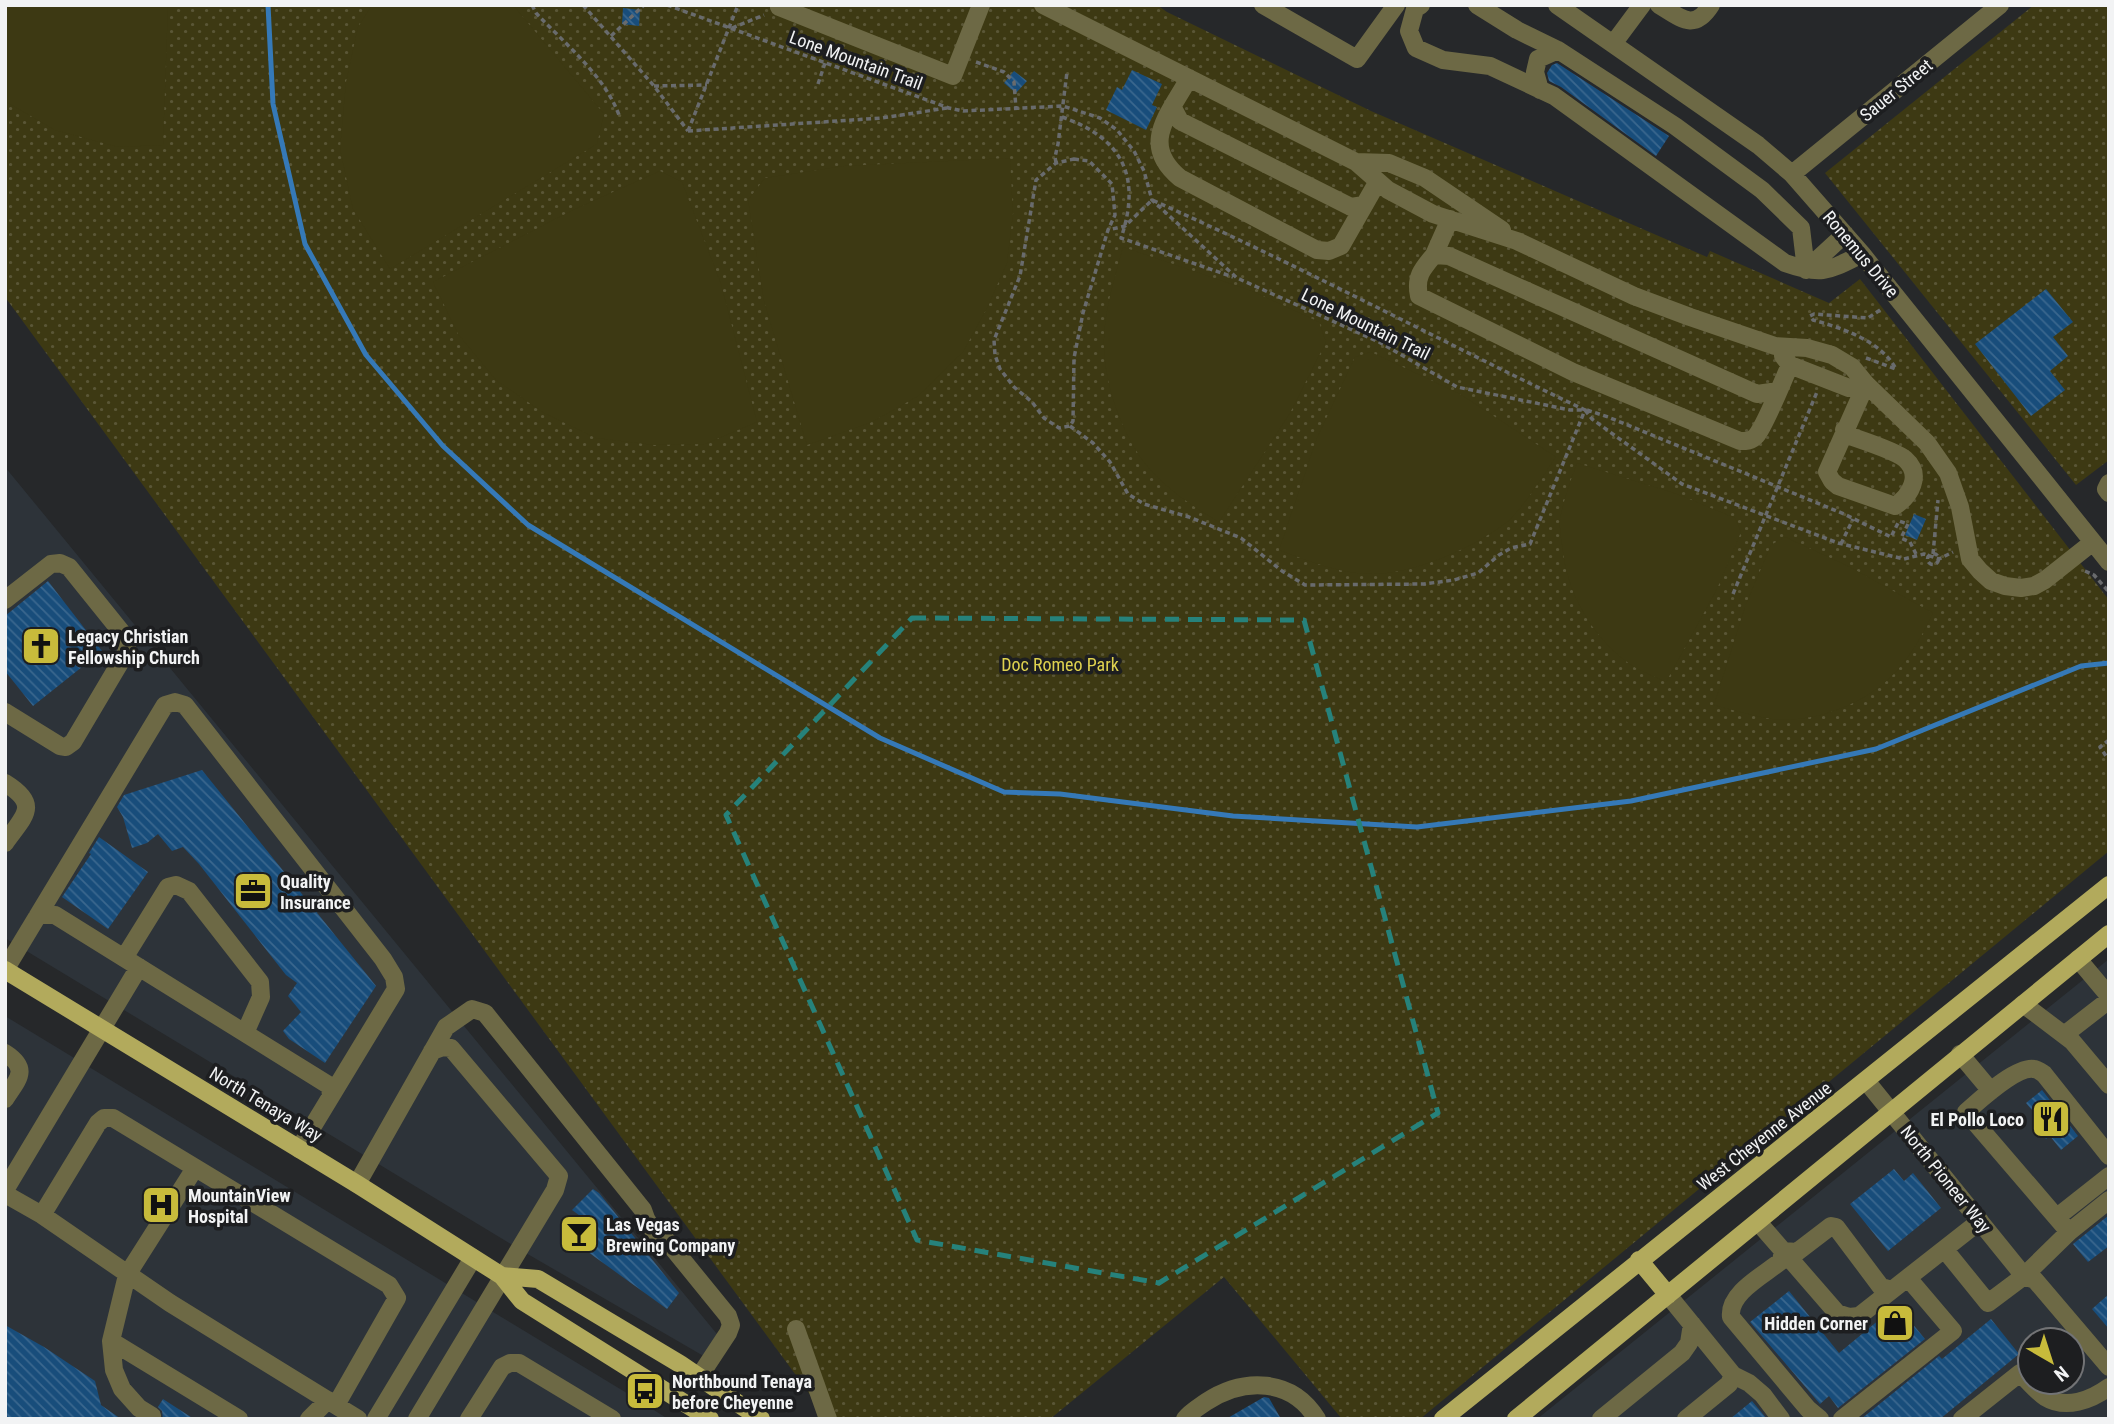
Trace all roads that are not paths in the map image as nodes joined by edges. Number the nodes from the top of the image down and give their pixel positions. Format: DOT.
graph roads {
  1 [pos="981,5"];
  2 [pos="1043,5"];
  3 [pos="1263,5"];
  4 [pos="1421,5"];
  5 [pos="1477,5"];
  6 [pos="1557,5"];
  7 [pos="1659,5"];
  8 [pos="1711,5"];
  9 [pos="2000,5"];
  10 [pos="780,6"];
  11 [pos="1393,6"];
  12 [pos="1643,6"];
  13 [pos="1613,44"];
  14 [pos="1558,50"];
  15 [pos="1189,78"];
  16 [pos="1540,90"];
  17 [pos="1173,108"];
  18 [pos="1356,162"];
  19 [pos="1792,174"];
  20 [pos="1378,181"];
  21 [pos="1364,205"];
  22 [pos="1450,219"];
  23 [pos="1845,234"];
  24 [pos="1517,242"];
  25 [pos="1862,254"];
  26 [pos="1434,255"];
  27 [pos="1806,270"];
  28 [pos="1775,346"];
  29 [pos="1790,365"];
  30 [pos="1866,384"];
  31 [pos="1778,391"];
  32 [pos="1844,430"];
  33 [pos="2109,483"];
  34 [pos="2109,493"];
  35 [pos="2093,542"];
  36 [pos="2109,562"];
  37 [pos="5,600"];
  38 [pos="5,712"];
  39 [pos="5,783"];
  40 [pos="5,843"];
  41 [pos="2109,885"];
  42 [pos="38,915"];
  43 [pos="2109,934"];
  44 [pos="2078,959"];
  45 [pos="132,962"];
  46 [pos="5,970"];
  47 [pos="2109,998"];
  48 [pos="2023,1004"];
  49 [pos="101,1028"];
  50 [pos="245,1033"];
  51 [pos="2064,1035"];
  52 [pos="432,1051"];
  53 [pos="5,1053"];
  54 [pos="1960,1054"];
  55 [pos="1867,1082"];
  56 [pos="2109,1085"];
  57 [pos="1991,1091"];
  58 [pos="331,1096"];
  59 [pos="5,1099"];
  60 [pos="1891,1112"];
  61 [pos="299,1149"];
  62 [pos="2109,1156"];
  63 [pos="195,1168"];
  64 [pos="2109,1176"];
  65 [pos="357,1184"];
  66 [pos="5,1192"];
  67 [pos="2109,1200"];
  68 [pos="41,1215"];
  69 [pos="2057,1217"];
  70 [pos="1980,1221"];
  71 [pos="1758,1222"];
  72 [pos="2069,1232"];
  73 [pos="1945,1250"];
  74 [pos="1783,1251"];
  75 [pos="473,1258"];
  76 [pos="1639,1260"];
  77 [pos="127,1275"];
  78 [pos="502,1276"];
  79 [pos="2024,1276"];
  80 [pos="1908,1278"];
  81 [pos="1892,1290"];
  82 [pos="1668,1295"];
  83 [pos="1692,1324"];
  84 [pos="796,1329"];
  85 [pos="111,1341"];
  86 [pos="2109,1367"];
  87 [pos="1733,1375"];
  88 [pos="699,1377"];
  89 [pos="2109,1387"];
  90 [pos="332,1403"];
  91 [pos="152,1416"];
  92 [pos="239,1419"];
  93 [pos="309,1419"];
  94 [pos="358,1419"];
  95 [pos="376,1419"];
  96 [pos="417,1419"];
  97 [pos="469,1419"];
  98 [pos="612,1419"];
  99 [pos="710,1419"];
  100 [pos="761,1419"];
  101 [pos="828,1419"];
  102 [pos="1185,1419"];
  103 [pos="1317,1419"];
  104 [pos="1443,1419"];
  105 [pos="1516,1419"];
  106 [pos="1601,1419"];
  107 [pos="1686,1419"];
  108 [pos="1781,1419"];
  109 [pos="1820,1419"];
  110 [pos="1842,1419"];
  111 [pos="1962,1419"];
  1 -- 10 [label="street"];
  2 -- 15 [label="street"];
  3 -- 11 [label="street"];
  4 -- 16 [label="street"];
  5 -- 14 [label="street"];
  6 -- 13 [label="street, Ronemus Drive"];
  7 -- 8 [label="street"];
  9 -- 19 [label="street, Sauer Street"];
  12 -- 13 [label="street"];
  13 -- 19 [label="street, Ronemus Drive"];
  14 -- 16 [label="street"];
  14 -- 27 [label="street"];
  15 -- 17 [label="street"];
  15 -- 18 [label="street"];
  16 -- 27 [label="street"];
  17 -- 21 [label="street"];
  17 -- 21 [label="street"];
  18 -- 20 [label="street"];
  18 -- 24 [label="street"];
  19 -- 23 [label="street, Ronemus Drive"];
  20 -- 21 [label="street"];
  20 -- 22 [label="street"];
  22 -- 24 [label="street"];
  22 -- 26 [label="street"];
  23 -- 25 [label="street, Ronemus Drive"];
  23 -- 27 [label="street"];
  24 -- 28 [label="street"];
  25 -- 27 [label="street"];
  25 -- 35 [label="street, Ronemus Drive"];
  26 -- 31 [label="street"];
  26 -- 31 [label="street"];
  28 -- 29 [label="street"];
  28 -- 30 [label="street"];
  29 -- 30 [label="street"];
  29 -- 31 [label="street"];
  30 -- 32 [label="street"];
  30 -- 35 [label="street"];
  32 -- 32 [label="street"];
  33 -- 34 [label="street"];
  35 -- 36 [label="street, Ronemus Drive"];
  37 -- 38 [label="street"];
  39 -- 40 [label="street"];
  41 -- 55 [label="main road, West Cheyenne Avenue"];
  42 -- 45 [label="street"];
  42 -- 46 [label="street"];
  42 -- 58 [label="street"];
  43 -- 44 [label="main road"];
  44 -- 47 [label="street"];
  44 -- 48 [label="main road"];
  45 -- 49 [label="street"];
  45 -- 50 [label="street"];
  45 -- 50 [label="street"];
  46 -- 49 [label="main road, North Tenaya Way"];
  47 -- 51 [label="street"];
  48 -- 51 [label="street"];
  48 -- 54 [label="main road"];
  49 -- 61 [label="main road, North Tenaya Way"];
  49 -- 66 [label="street"];
  50 -- 58 [label="street"];
  51 -- 56 [label="street"];
  52 -- 65 [label="street"];
  52 -- 78 [label="street"];
  52 -- 88 [label="street"];
  53 -- 59 [label="street"];
  54 -- 57 [label="street"];
  54 -- 60 [label="main road"];
  55 -- 60 [label="street, North Pioneer Way"];
  55 -- 76 [label="main road, West Cheyenne Avenue"];
  57 -- 62 [label="street"];
  57 -- 69 [label="street"];
  58 -- 61 [label="street"];
  60 -- 70 [label="street, North Pioneer Way"];
  60 -- 71 [label="main road"];
  61 -- 65 [label="main road, North Tenaya Way"];
  63 -- 68 [label="street"];
  63 -- 77 [label="street"];
  63 -- 90 [label="street"];
  64 -- 69 [label="street"];
  65 -- 75 [label="main road, North Tenaya Way"];
  66 -- 68 [label="street"];
  67 -- 72 [label="street"];
  68 -- 77 [label="street"];
  69 -- 72 [label="street"];
  70 -- 73 [label="street"];
  70 -- 79 [label="street, North Pioneer Way"];
  71 -- 74 [label="street"];
  71 -- 82 [label="main road"];
  72 -- 79 [label="street"];
  73 -- 79 [label="street"];
  73 -- 80 [label="street"];
  74 -- 81 [label="street"];
  74 -- 81 [label="street"];
  74 -- 109 [label="street"];
  75 -- 78 [label="main road, North Tenaya Way"];
  75 -- 95 [label="street"];
  76 -- 82 [label="main road"];
  76 -- 104 [label="main road, West Cheyenne Avenue"];
  77 -- 85 [label="street"];
  77 -- 90 [label="street"];
  78 -- 88 [label="main road, North Tenaya Way"];
  78 -- 96 [label="street"];
  78 -- 99 [label="main road, North Tenaya Way"];
  79 -- 86 [label="street, North Pioneer Way"];
  80 -- 81 [label="street"];
  80 -- 110 [label="street"];
  82 -- 83 [label="street"];
  82 -- 105 [label="main road"];
  83 -- 87 [label="street"];
  83 -- 106 [label="street"];
  84 -- 101 [label="street"];
  85 -- 91 [label="street"];
  85 -- 92 [label="street"];
  87 -- 107 [label="street"];
  87 -- 108 [label="street"];
  88 -- 100 [label="main road, North Tenaya Way"];
  89 -- 111 [label="street"];
  90 -- 93 [label="street"];
  90 -- 94 [label="street"];
  97 -- 98 [label="street"];
  102 -- 103 [label="street"];
}
